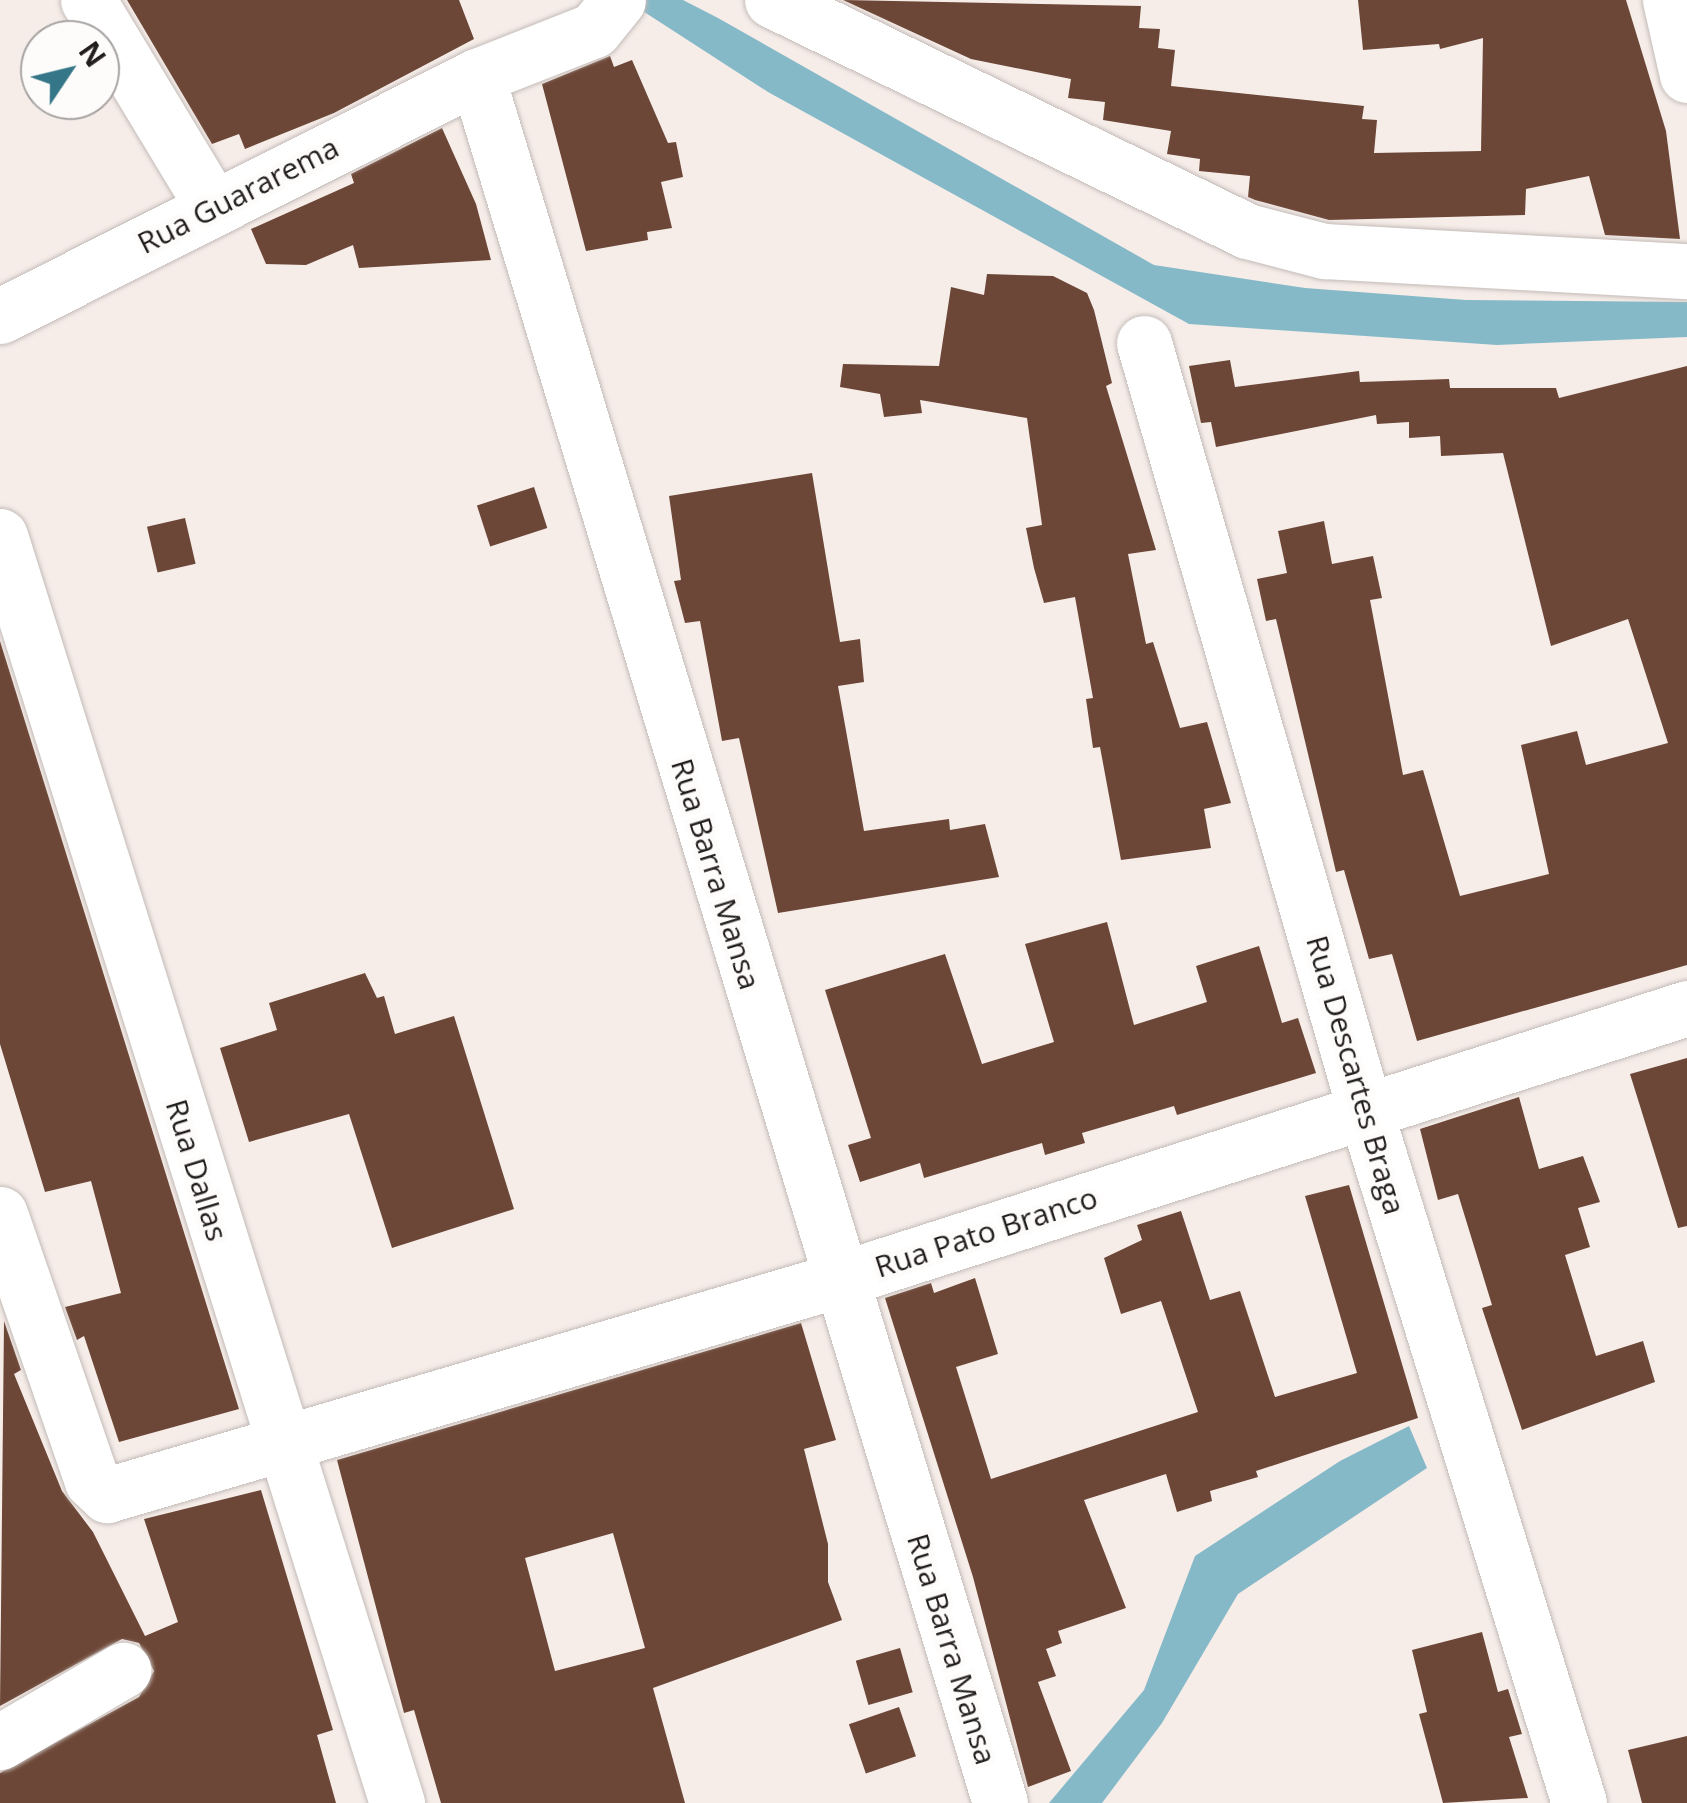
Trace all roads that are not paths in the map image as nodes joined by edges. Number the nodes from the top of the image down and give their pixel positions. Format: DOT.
graph roads {
  1 [pos="88,0"];
  2 [pos="772,0"];
  3 [pos="1670,0"];
  4 [pos="611,11"];
  5 [pos="1687,75"];
  6 [pos="477,76"];
  7 [pos="212,206"];
  8 [pos="1687,271"];
  9 [pos="0,316"];
  10 [pos="1144,343"];
  11 [pos="0,536"];
  12 [pos="1687,1008"];
  13 [pos="1364,1107"];
  14 [pos="0,1214"];
  15 [pos="838,1280"];
  16 [pos="281,1443"];
  17 [pos="123,1670"];
  18 [pos="0,1742"];
  19 [pos="397,1803"];
  20 [pos="1000,1803"];
  21 [pos="1578,1803"];
  1 -- 7 [label="street"];
  2 -- 8 [label="street"];
  3 -- 5 [label="street"];
  4 -- 6 [label="street"];
  6 -- 7 [label="street, Rua Guararema"];
  6 -- 15 [label="street, Rua Barra Mansa"];
  7 -- 9 [label="street, Rua Guararema"];
  10 -- 13 [label="street, Rua Descartes Braga"];
  11 -- 16 [label="street, Rua Dallas"];
  12 -- 13 [label="street, Rua Pato Branco"];
  13 -- 15 [label="street, Rua Pato Branco"];
  13 -- 21 [label="street, Rua Descartes Braga"];
  14 -- 16 [label="street, Rua Pato Branco"];
  15 -- 16 [label="street, Rua Pato Branco"];
  15 -- 20 [label="street, Rua Barra Mansa"];
  16 -- 19 [label="street, Rua Dallas"];
  17 -- 18 [label="street"];
}
